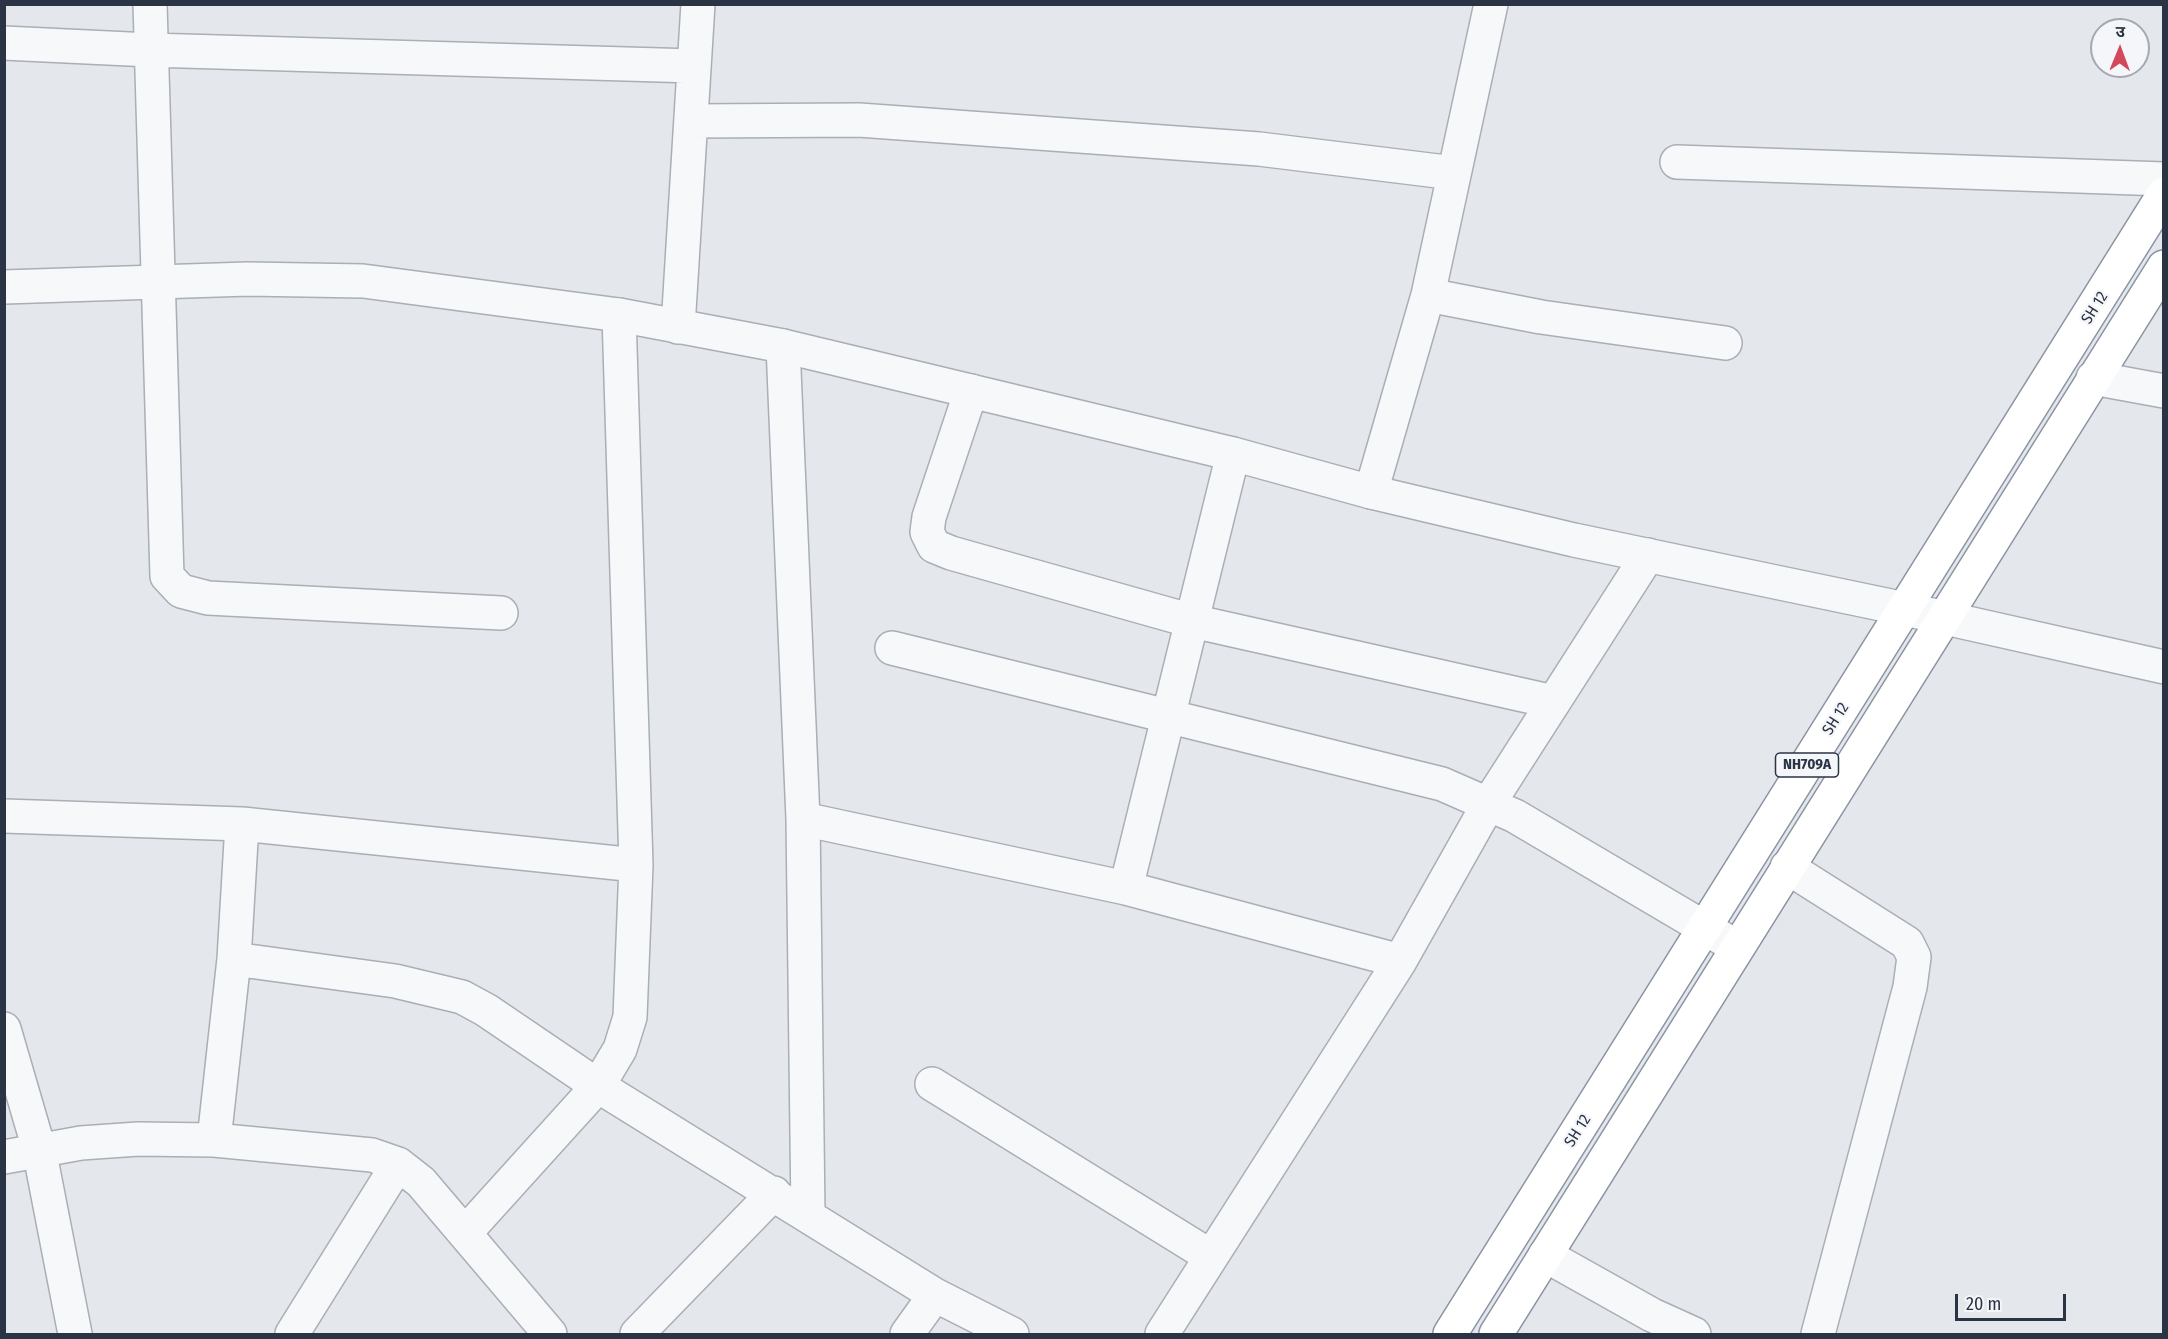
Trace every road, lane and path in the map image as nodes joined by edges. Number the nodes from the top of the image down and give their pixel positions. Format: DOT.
graph roads {
  1 [pos="150,4"];
  2 [pos="698,4"];
  3 [pos="1491,4"];
  4 [pos="4,43"];
  5 [pos="150,50"];
  6 [pos="694,66"];
  7 [pos="692,121"];
  8 [pos="1677,162"];
  9 [pos="1454,173"];
  10 [pos="2163,179"];
  11 [pos="2163,194"];
  12 [pos="2163,267"];
  13 [pos="159,282"];
  14 [pos="4,287"];
  15 [pos="1428,295"];
  16 [pos="619,315"];
  17 [pos="678,327"];
  18 [pos="1725,343"];
  19 [pos="783,346"];
  20 [pos="2093,378"];
  21 [pos="971,391"];
  22 [pos="2163,391"];
  23 [pos="1233,454"];
  24 [pos="1371,492"];
  25 [pos="1648,555"];
  26 [pos="1905,609"];
  27 [pos="501,613"];
  28 [pos="1942,617"];
  29 [pos="1191,621"];
  30 [pos="892,648"];
  31 [pos="2163,667"];
  32 [pos="1554,702"];
  33 [pos="1168,716"];
  34 [pos="1489,802"];
  35 [pos="4,816"];
  36 [pos="803,819"];
  37 [pos="242,824"];
  38 [pos="636,865"];
  39 [pos="1787,867"];
  40 [pos="1126,888"];
  41 [pos="1705,928"];
  42 [pos="1737,947"];
  43 [pos="234,959"];
  44 [pos="1400,961"];
  45 [pos="4,1029"];
  46 [pos="932,1084"];
  47 [pos="598,1086"];
  48 [pos="214,1140"];
  49 [pos="39,1149"];
  50 [pos="4,1157"];
  51 [pos="398,1164"];
  52 [pos="774,1193"];
  53 [pos="808,1214"];
  54 [pos="465,1233"];
  55 [pos="1545,1255"];
  56 [pos="1210,1256"];
  57 [pos="935,1295"];
  58 [pos="75,1335"];
  59 [pos="292,1335"];
  60 [pos="550,1335"];
  61 [pos="637,1335"];
  62 [pos="908,1335"];
  63 [pos="1012,1335"];
  64 [pos="1162,1335"];
  65 [pos="1450,1335"];
  66 [pos="1496,1335"];
  67 [pos="1694,1335"];
  68 [pos="1818,1335"];
  1 -- 5 [label="street"];
  2 -- 6 [label="street"];
  3 -- 9 [label="street"];
  4 -- 5 [label="street"];
  5 -- 6 [label="street"];
  5 -- 13 [label="street"];
  6 -- 7 [label="street"];
  7 -- 9 [label="street"];
  7 -- 17 [label="street"];
  8 -- 10 [label="street"];
  9 -- 15 [label="street"];
  11 -- 26 [label="highway, SH 12 / NH709A"];
  12 -- 20 [label="highway, NH709A"];
  13 -- 14 [label="street"];
  13 -- 16 [label="street"];
  13 -- 27 [label="street"];
  15 -- 18 [label="street"];
  15 -- 24 [label="street"];
  16 -- 17 [label="street"];
  16 -- 38 [label="street"];
  17 -- 19 [label="street"];
  19 -- 21 [label="street"];
  19 -- 36 [label="street"];
  20 -- 22 [label="street"];
  20 -- 28 [label="highway, NH709A"];
  21 -- 23 [label="street"];
  21 -- 29 [label="street"];
  23 -- 24 [label="street"];
  23 -- 29 [label="street"];
  24 -- 25 [label="street"];
  25 -- 26 [label="street"];
  25 -- 32 [label="street"];
  26 -- 28 [label="street"];
  26 -- 41 [label="highway, SH 12 / NH709A"];
  28 -- 31 [label="street"];
  28 -- 39 [label="highway, NH709A"];
  29 -- 32 [label="street"];
  29 -- 33 [label="street"];
  30 -- 33 [label="street"];
  32 -- 34 [label="street"];
  33 -- 34 [label="street"];
  33 -- 40 [label="street"];
  34 -- 41 [label="street"];
  34 -- 44 [label="street"];
  35 -- 37 [label="street"];
  36 -- 40 [label="street"];
  36 -- 53 [label="street"];
  37 -- 38 [label="street"];
  37 -- 43 [label="street"];
  38 -- 47 [label="street"];
  39 -- 42 [label="highway, NH709A"];
  39 -- 68 [label="street"];
  40 -- 44 [label="street"];
  41 -- 42 [label="street"];
  41 -- 65 [label="highway, SH 12 / NH709A"];
  42 -- 55 [label="highway, NH709A"];
  43 -- 47 [label="street"];
  43 -- 48 [label="street"];
  44 -- 56 [label="street"];
  45 -- 49 [label="street"];
  46 -- 56 [label="street"];
  47 -- 52 [label="street"];
  47 -- 54 [label="street"];
  48 -- 49 [label="street"];
  48 -- 51 [label="street"];
  49 -- 50 [label="street"];
  49 -- 58 [label="street"];
  51 -- 54 [label="street"];
  51 -- 59 [label="street"];
  52 -- 53 [label="street"];
  52 -- 61 [label="street"];
  53 -- 57 [label="street"];
  54 -- 60 [label="street"];
  55 -- 66 [label="highway, NH709A"];
  55 -- 67 [label="street"];
  56 -- 64 [label="street"];
  57 -- 62 [label="street"];
  57 -- 63 [label="street"];
}
